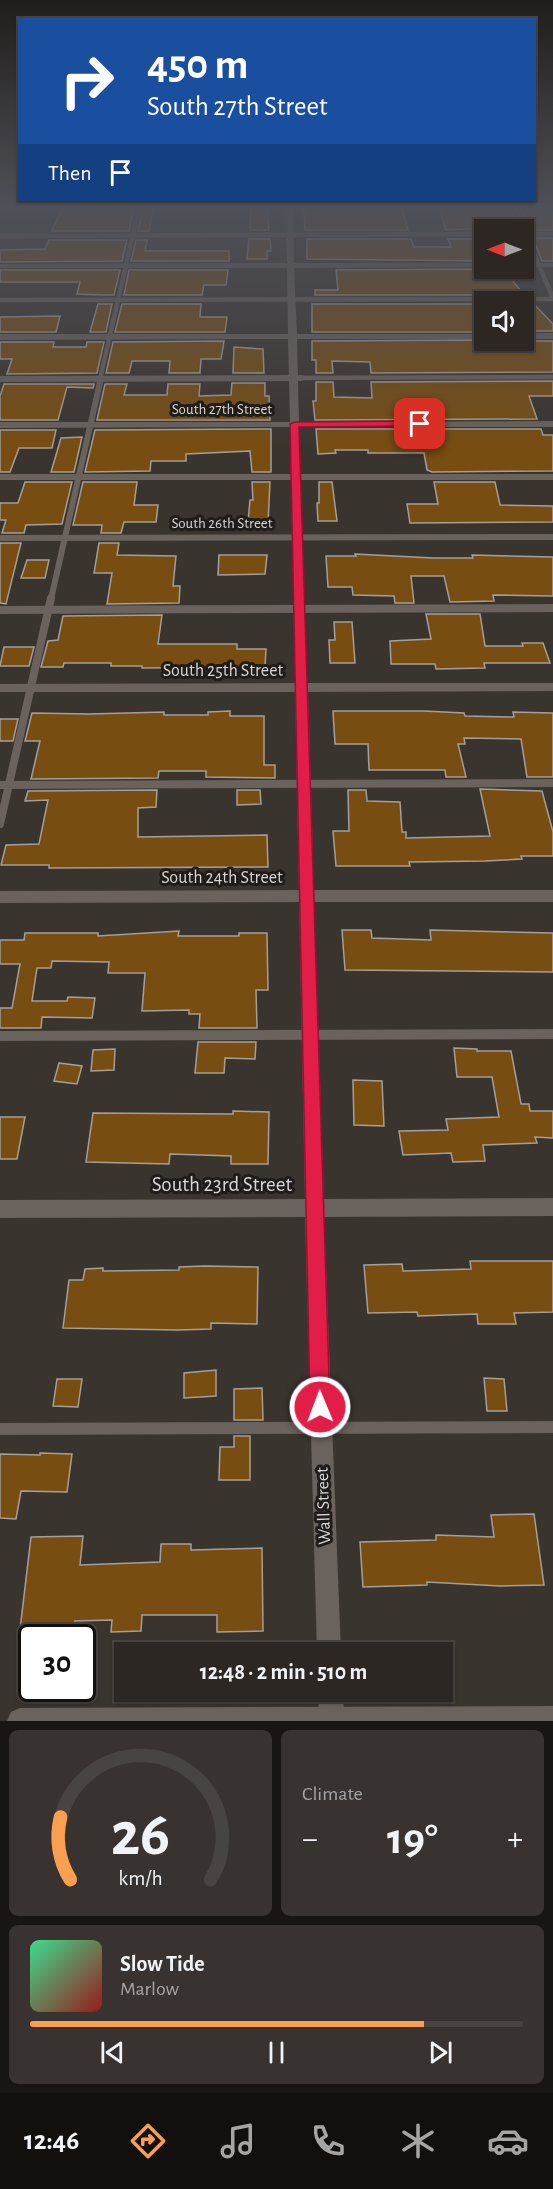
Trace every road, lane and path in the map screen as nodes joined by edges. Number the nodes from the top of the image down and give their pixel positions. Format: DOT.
graph roads {
  1 [pos="121,288"];
  2 [pos="291,288"];
  3 [pos="553,298"];
  4 [pos="119,299"];
  5 [pos="291,299"];
  6 [pos="0,300"];
  7 [pos="111,336"];
  8 [pos="292,336"];
  9 [pos="474,336"];
  10 [pos="534,336"];
  11 [pos="553,336"];
  12 [pos="0,337"];
  13 [pos="553,377"];
  14 [pos="294,378"];
  15 [pos="0,379"];
  16 [pos="100,379"];
  17 [pos="295,424"];
  18 [pos="553,424"];
  19 [pos="0,425"];
  20 [pos="91,425"];
  21 [pos="0,477"];
  22 [pos="80,477"];
  23 [pos="296,477"];
  24 [pos="553,477"];
  25 [pos="298,537"];
  26 [pos="553,537"];
  27 [pos="0,538"];
  28 [pos="65,538"];
  29 [pos="553,608"];
  30 [pos="48,609"];
  31 [pos="300,609"];
  32 [pos="0,610"];
  33 [pos="553,687"];
  34 [pos="0,688"];
  35 [pos="31,688"];
  36 [pos="302,688"];
  37 [pos="553,783"];
  38 [pos="304,784"];
  39 [pos="4,785"];
  40 [pos="0,824"];
  41 [pos="553,896"];
  42 [pos="0,897"];
  43 [pos="306,897"];
  44 [pos="553,1034"];
  45 [pos="311,1035"];
  46 [pos="0,1036"];
  47 [pos="553,1207"];
  48 [pos="315,1208"];
  49 [pos="0,1209"];
  50 [pos="553,1428"];
  51 [pos="320,1429"];
  52 [pos="0,1430"];
  53 [pos="329,1642"];
  54 [pos="331,1702"];
  55 [pos="553,1719"];
  56 [pos="332,1720"];
  57 [pos="20,1721"];
  1 -- 4 [label="lane"];
  2 -- 5 [label="street, Wall Street"];
  3 -- 5 [label="lane"];
  4 -- 5 [label="lane"];
  4 -- 6 [label="lane"];
  4 -- 7 [label="lane"];
  5 -- 8 [label="street, Wall Street"];
  7 -- 8 [label="street"];
  7 -- 12 [label="street"];
  7 -- 16 [label="lane"];
  8 -- 9 [label="street"];
  8 -- 14 [label="street, Wall Street"];
  10 -- 11 [label="street"];
  13 -- 14 [label="lane"];
  14 -- 16 [label="lane"];
  14 -- 17 [label="street, Wall Street"];
  15 -- 16 [label="lane"];
  16 -- 20 [label="lane"];
  17 -- 18 [label="street, South 27th Street"];
  17 -- 20 [label="street, South 27th Street"];
  17 -- 23 [label="street, Wall Street"];
  19 -- 20 [label="street, South 27th Street"];
  20 -- 22 [label="lane"];
  21 -- 22 [label="lane"];
  22 -- 23 [label="lane"];
  22 -- 28 [label="lane"];
  23 -- 24 [label="lane"];
  23 -- 25 [label="street, Wall Street"];
  25 -- 26 [label="street, South 26th Street"];
  25 -- 28 [label="street, South 26th Street"];
  25 -- 31 [label="street, Wall Street"];
  27 -- 28 [label="street, South 26th Street"];
  28 -- 30 [label="lane"];
  29 -- 31 [label="lane"];
  30 -- 31 [label="lane"];
  30 -- 32 [label="lane"];
  30 -- 35 [label="lane"];
  31 -- 36 [label="street, Wall Street"];
  33 -- 36 [label="street, South 25th Street"];
  34 -- 35 [label="street, South 25th Street"];
  35 -- 36 [label="street, South 25th Street"];
  35 -- 39 [label="lane"];
  36 -- 38 [label="street, Wall Street"];
  37 -- 38 [label="lane"];
  38 -- 39 [label="lane"];
  38 -- 43 [label="street, Wall Street"];
  39 -- 40 [label="lane"];
  41 -- 43 [label="street, South 24th Street"];
  42 -- 43 [label="street, South 24th Street"];
  43 -- 45 [label="street, Wall Street"];
  44 -- 45 [label="lane"];
  45 -- 46 [label="lane"];
  45 -- 48 [label="street, Wall Street"];
  47 -- 48 [label="street, South 23rd Street"];
  48 -- 49 [label="street, South 23rd Street"];
  48 -- 51 [label="street, Wall Street"];
  50 -- 51 [label="lane"];
  51 -- 52 [label="lane"];
  51 -- 53 [label="street, Wall Street"];
  54 -- 56 [label="street"];
  55 -- 56 [label="street"];
  56 -- 57 [label="street"];
}
